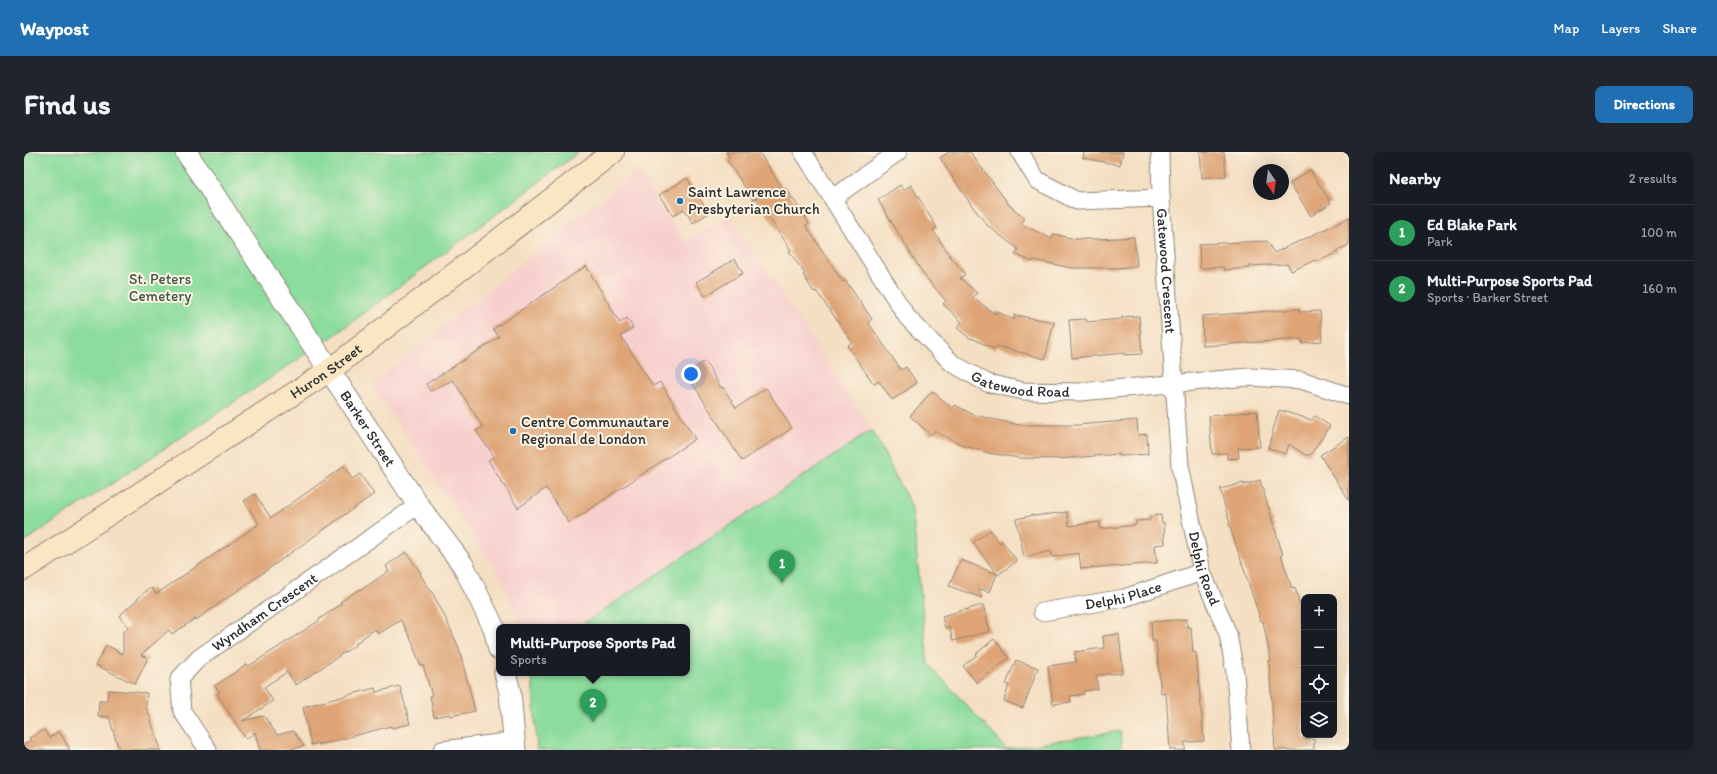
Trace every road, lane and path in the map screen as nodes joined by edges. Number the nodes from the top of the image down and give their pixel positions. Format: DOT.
graph roads {
  1 [pos="186,152"];
  2 [pos="613,152"];
  3 [pos="803,152"];
  4 [pos="898,152"];
  5 [pos="1020,152"];
  6 [pos="1160,152"];
  7 [pos="833,198"];
  8 [pos="1161,198"];
  9 [pos="330,370"];
  10 [pos="1174,384"];
  11 [pos="1349,396"];
  12 [pos="418,505"];
  13 [pos="24,568"];
  14 [pos="1202,572"];
  15 [pos="1042,612"];
  16 [pos="496,636"];
  17 [pos="506,676"];
  18 [pos="515,746"];
  19 [pos="208,750"];
  20 [pos="442,750"];
  21 [pos="1241,750"];
  1 -- 9 [label="street, Barker Street"];
  2 -- 9 [label="main road, Huron Street"];
  3 -- 7 [label="street, Gatewood Road"];
  4 -- 7 [label="street"];
  5 -- 8 [label="street, Gatewood Crescent"];
  6 -- 8 [label="street"];
  7 -- 10 [label="street, Gatewood Road"];
  8 -- 10 [label="street, Gatewood Crescent"];
  9 -- 12 [label="street, Barker Street"];
  9 -- 13 [label="main road, Huron Street"];
  10 -- 11 [label="street, Gatewood Road"];
  10 -- 14 [label="street, Delphi Road"];
  12 -- 16 [label="street, Barker Street"];
  12 -- 19 [label="street, Wyndham Crescent"];
  14 -- 15 [label="street, Delphi Place"];
  14 -- 21 [label="street, Delphi Road"];
  17 -- 18 [label="street"];
  18 -- 20 [label="street"];
}
